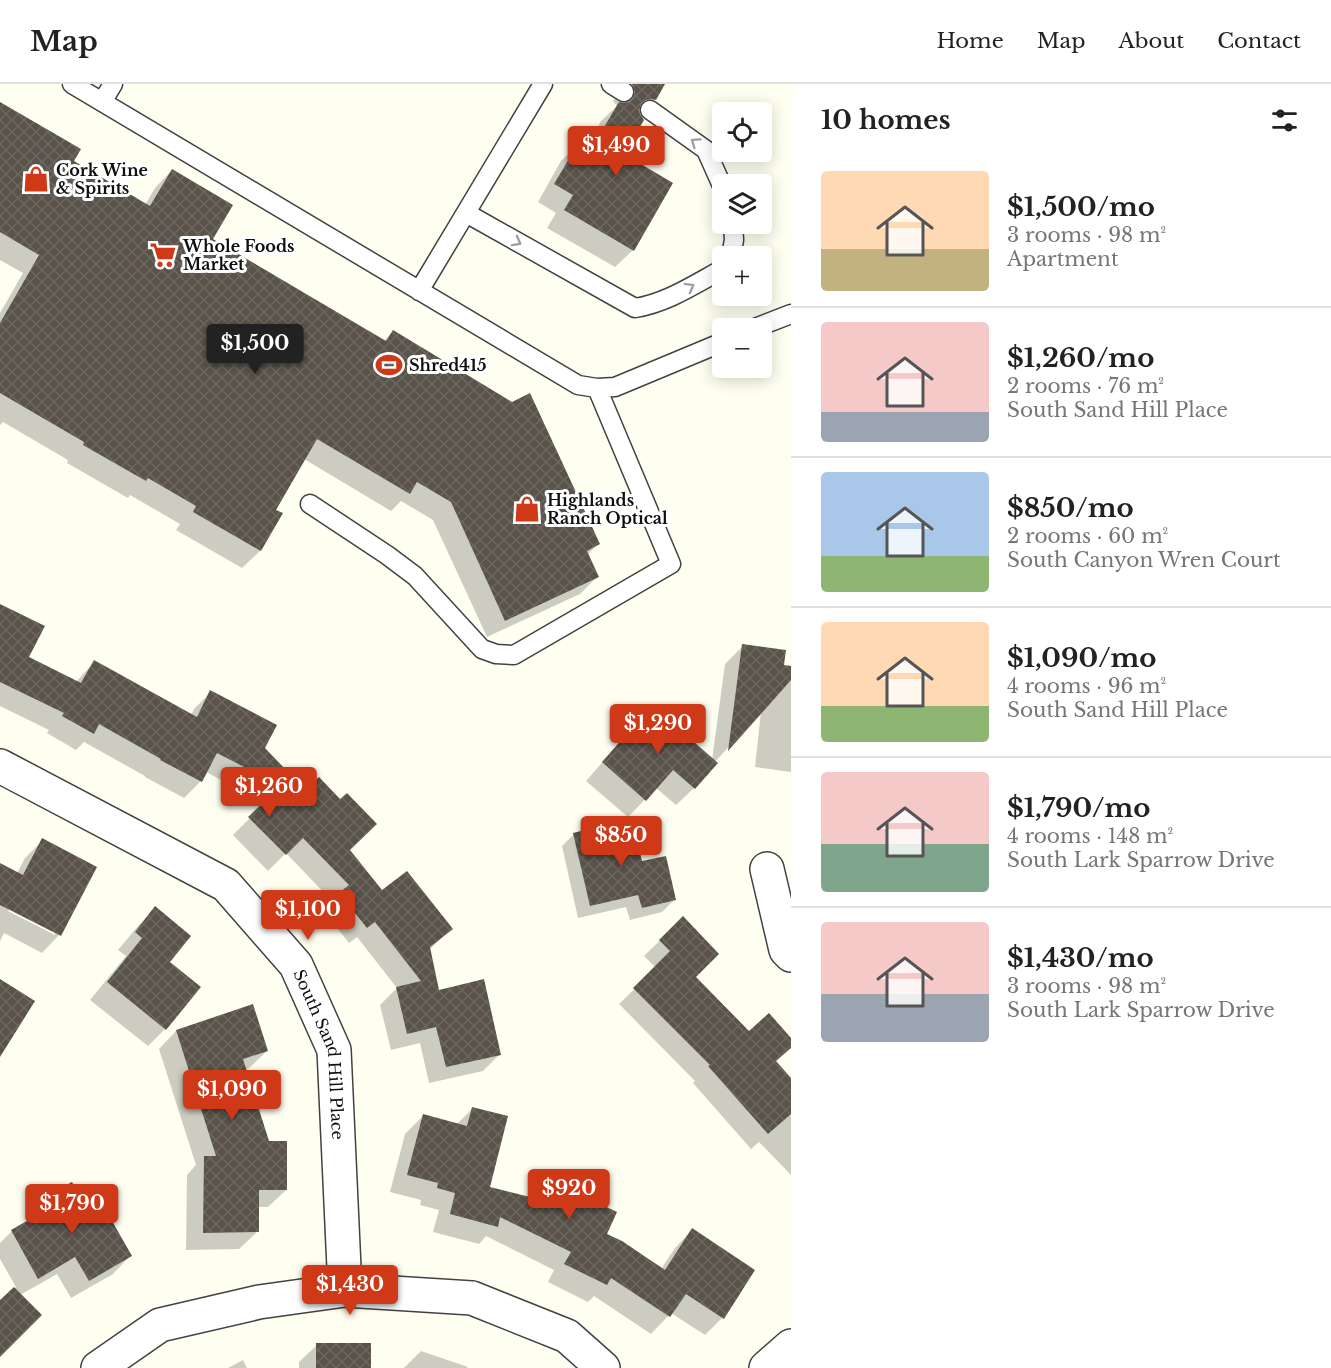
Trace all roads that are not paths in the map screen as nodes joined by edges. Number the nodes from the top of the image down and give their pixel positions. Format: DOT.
graph roads {
  1 [pos="72,84"];
  2 [pos="113,84"];
  3 [pos="543,84"];
  4 [pos="102,102"];
  5 [pos="650,110"];
  6 [pos="717,174"];
  7 [pos="466,213"];
  8 [pos="712,275"];
  9 [pos="419,291"];
  10 [pos="791,314"];
  11 [pos="772,321"];
  12 [pos="712,347"];
  13 [pos="597,388"];
  14 [pos="310,504"];
  15 [pos="0,766"];
  16 [pos="767,869"];
  17 [pos="791,955"];
  18 [pos="345,1290"];
  19 [pos="791,1346"];
  20 [pos="98,1368"];
  21 [pos="603,1368"];
  22 [pos="766,1368"];
  1 -- 4 [label="lane"];
  2 -- 4 [label="lane"];
  3 -- 7 [label="lane"];
  4 -- 9 [label="lane"];
  6 -- 5 [label="lane, one-way"];
  7 -- 8 [label="lane, one-way"];
  7 -- 9 [label="lane"];
  9 -- 13 [label="lane"];
  10 -- 11 [label="lane"];
  12 -- 13 [label="lane"];
  13 -- 14 [label="lane"];
  15 -- 18 [label="street, South Sand Hill Place"];
  16 -- 17 [label="street"];
  18 -- 20 [label="street"];
  18 -- 21 [label="street"];
  19 -- 22 [label="street"];
}
